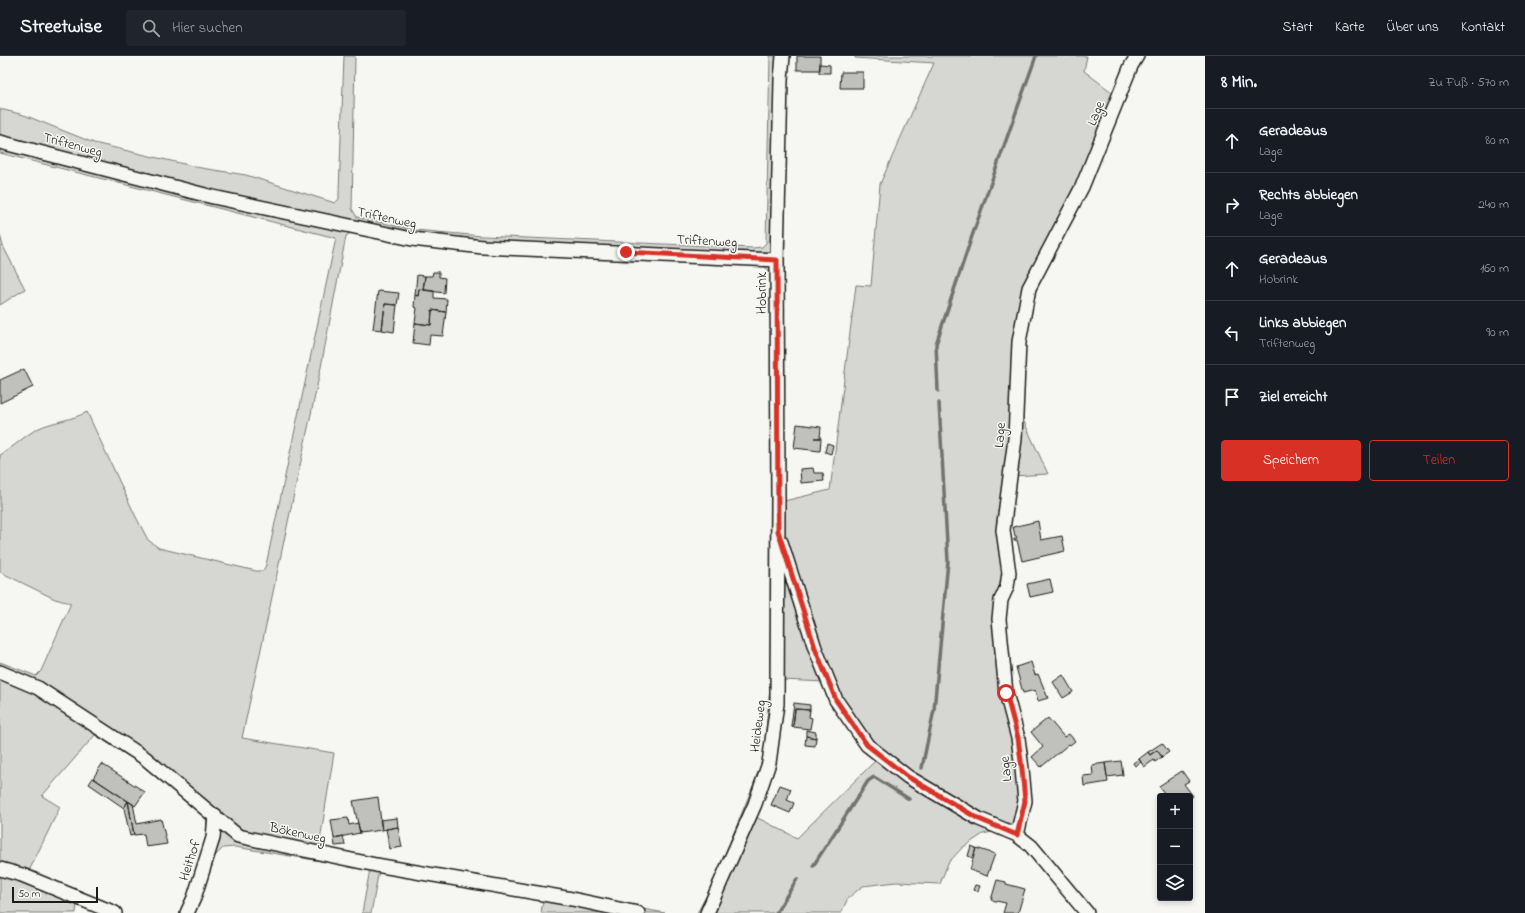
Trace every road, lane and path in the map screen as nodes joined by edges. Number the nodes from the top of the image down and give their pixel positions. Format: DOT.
graph roads {
  1 [pos="783,56"];
  2 [pos="1137,56"];
  3 [pos="0,142"];
  4 [pos="777,260"];
  5 [pos="778,531"];
  6 [pos="0,672"];
  7 [pos="215,816"];
  8 [pos="1017,835"];
  9 [pos="0,869"];
  10 [pos="115,913"];
  11 [pos="187,913"];
  12 [pos="638,913"];
  13 [pos="707,913"];
  14 [pos="1087,913"];
  1 -- 4 [label="street, Hobrink"];
  2 -- 8 [label="street, Lage"];
  3 -- 4 [label="street, Triftenweg"];
  4 -- 5 [label="street, Hobrink"];
  5 -- 8 [label="street"];
  5 -- 13 [label="street, Heideweg"];
  6 -- 7 [label="street, Bökenweg"];
  7 -- 11 [label="street, Heithof"];
  7 -- 12 [label="street, Bökenweg"];
  8 -- 14 [label="street"];
  9 -- 10 [label="street"];
}
